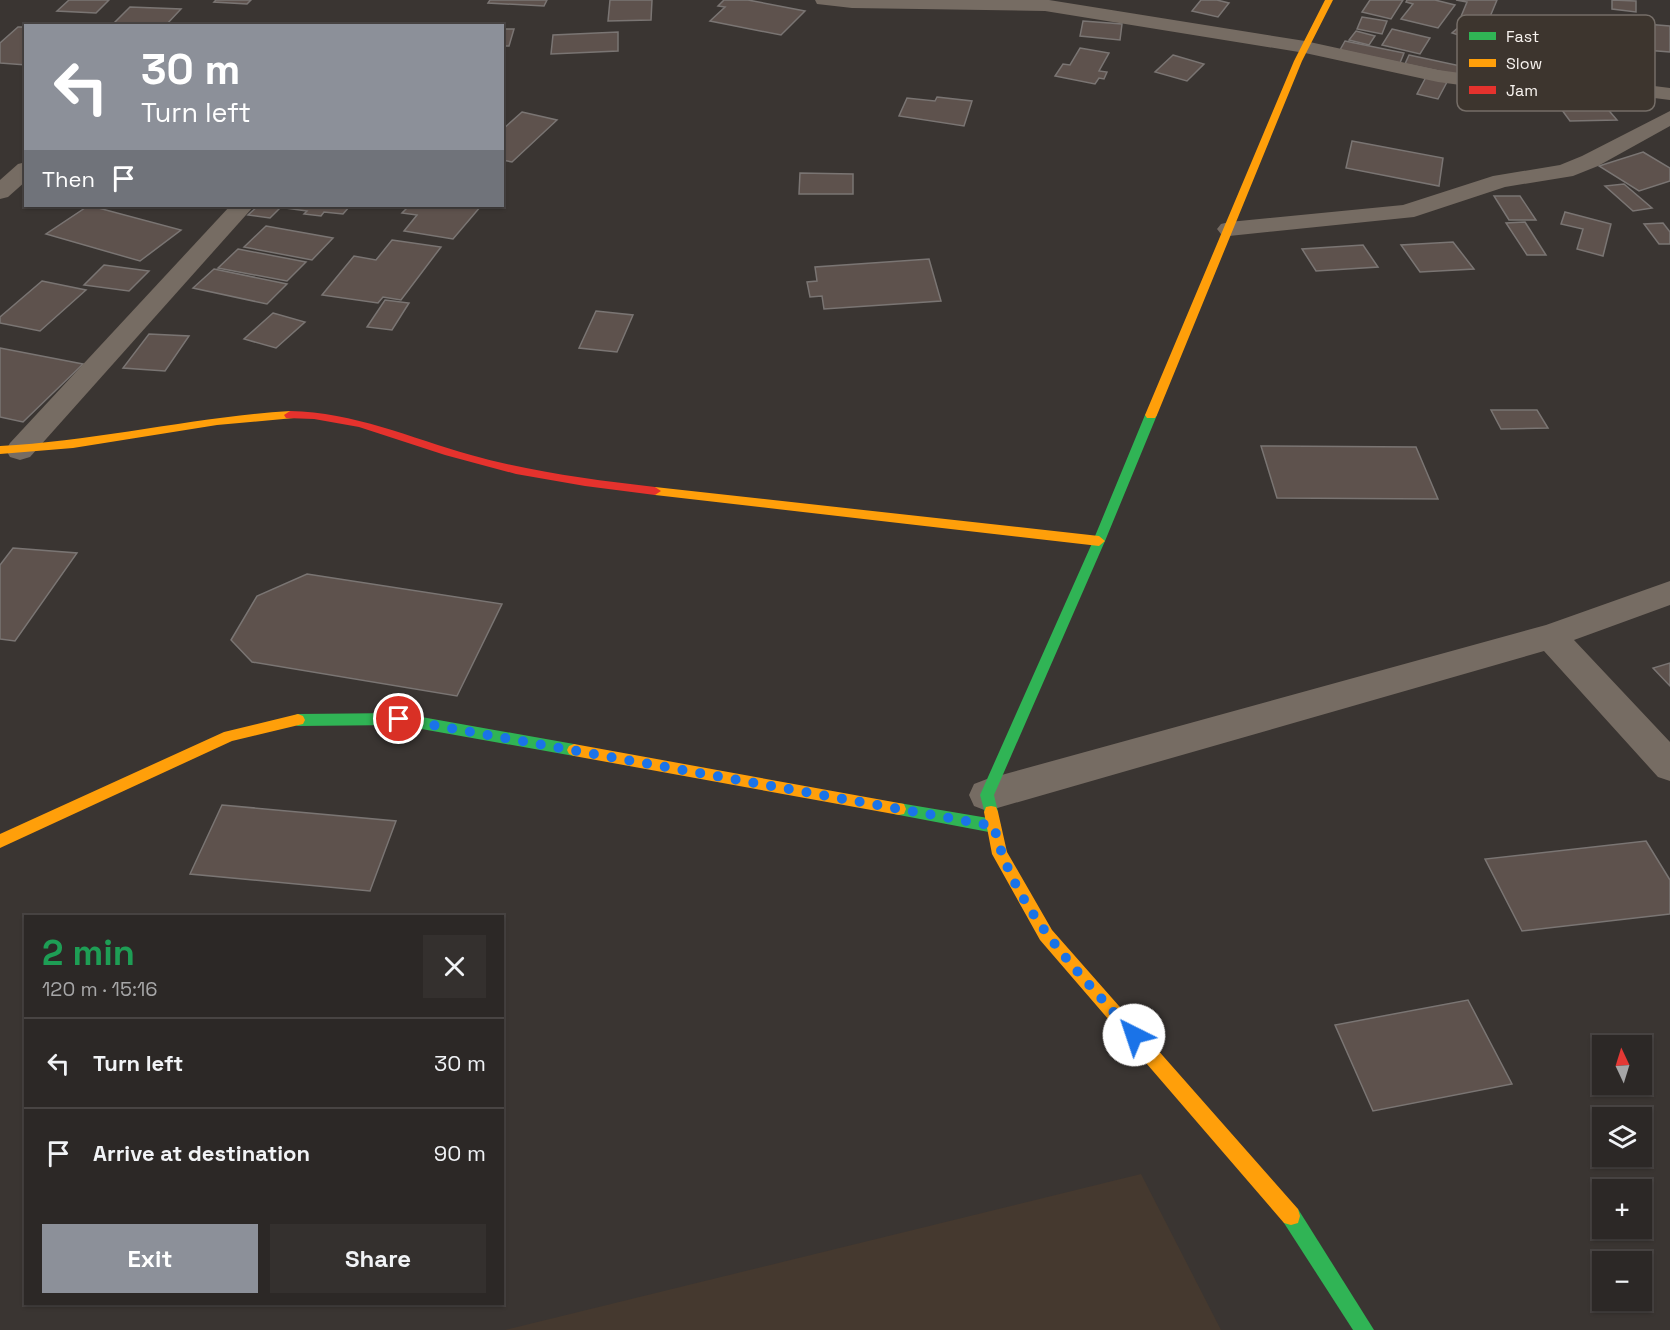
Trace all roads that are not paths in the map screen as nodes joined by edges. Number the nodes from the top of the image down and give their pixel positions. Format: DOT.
graph roads {
  1 [pos="824,0"];
  2 [pos="1329,0"];
  3 [pos="1305,47"];
  4 [pos="1457,79"];
  5 [pos="1655,92"];
  6 [pos="1670,94"];
  7 [pos="1670,117"];
  8 [pos="24,171"];
  9 [pos="0,192"];
  10 [pos="241,207"];
  11 [pos="1228,229"];
  12 [pos="10,450"];
  13 [pos="1099,541"];
  14 [pos="1670,592"];
  15 [pos="1550,636"];
  16 [pos="1670,766"];
  17 [pos="990,810"];
  18 [pos="0,841"];
  19 [pos="1364,1330"];
  1 -- 3 [label="street"];
  2 -- 3 [label="street"];
  3 -- 4 [label="street"];
  3 -- 11 [label="street"];
  5 -- 6 [label="street"];
  7 -- 11 [label="street"];
  8 -- 9 [label="street"];
  10 -- 12 [label="street"];
  11 -- 13 [label="street"];
  12 -- 13 [label="street"];
  13 -- 17 [label="street"];
  14 -- 15 [label="street"];
  15 -- 16 [label="street"];
  15 -- 17 [label="street"];
  17 -- 18 [label="street"];
  17 -- 19 [label="street"];
}
